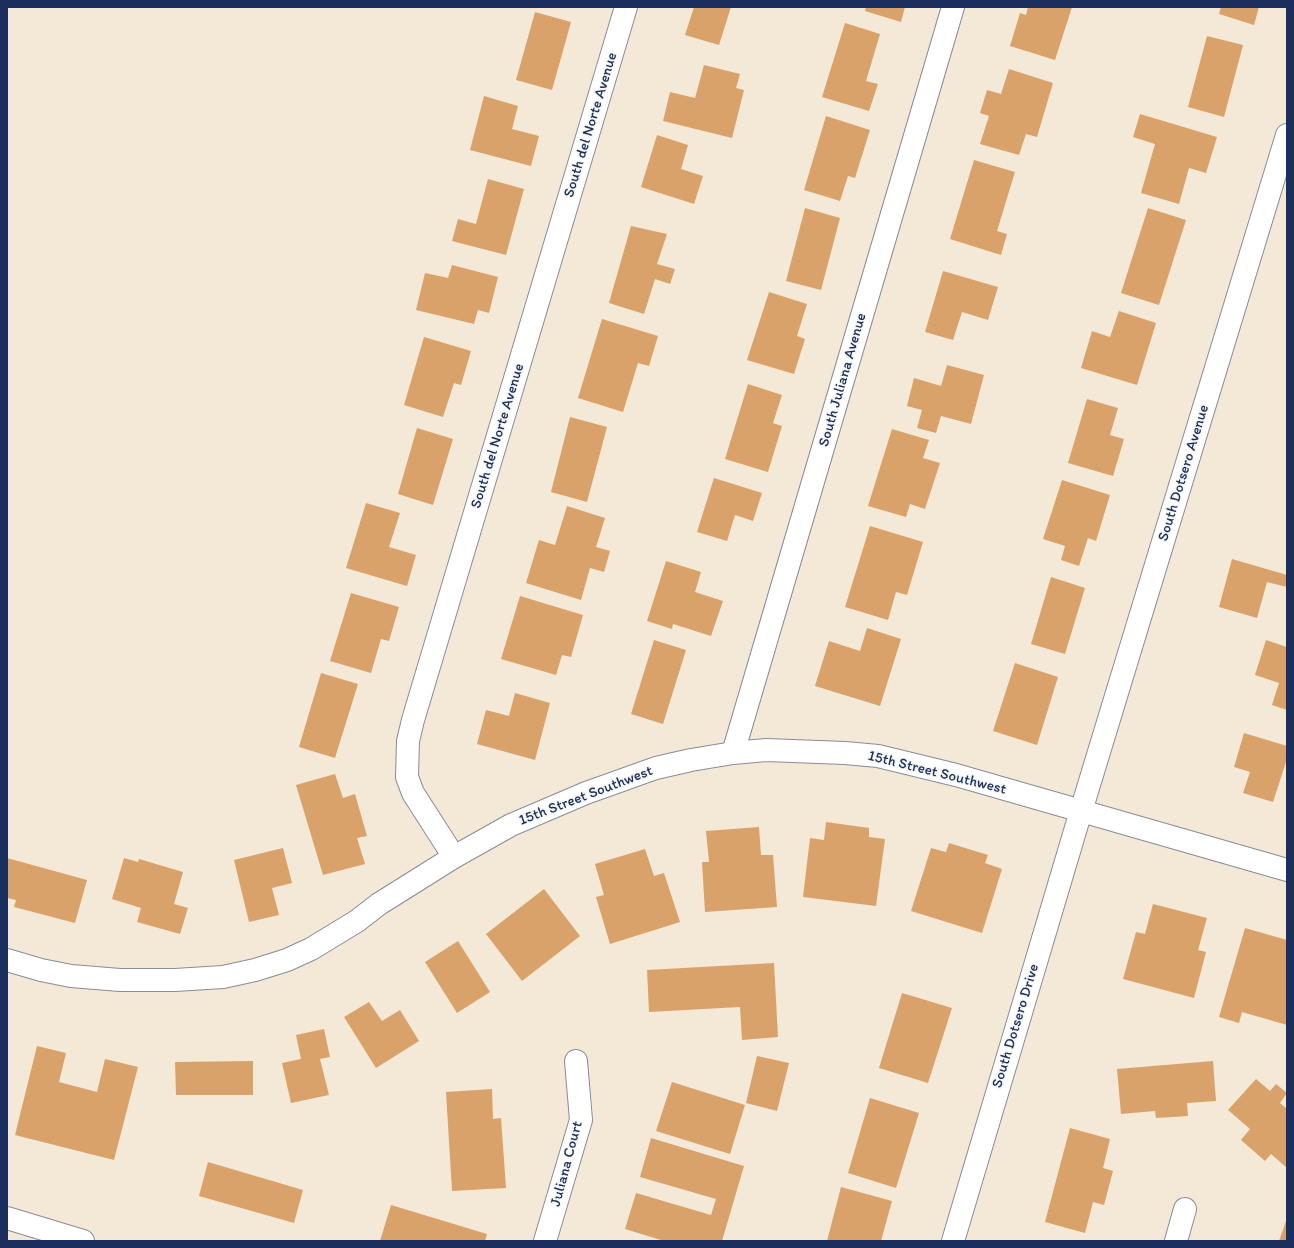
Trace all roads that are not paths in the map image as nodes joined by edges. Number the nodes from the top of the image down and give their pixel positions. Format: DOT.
graph roads {
  1 [pos="626,7"];
  2 [pos="953,7"];
  3 [pos="1287,135"];
  4 [pos="733,753"];
  5 [pos="1080,811"];
  6 [pos="454,857"];
  7 [pos="1287,870"];
  8 [pos="7,960"];
  9 [pos="576,1061"];
  10 [pos="1185,1209"];
  11 [pos="7,1218"];
  12 [pos="83,1241"];
  13 [pos="545,1241"];
  14 [pos="953,1241"];
  15 [pos="1176,1241"];
  1 -- 6 [label="street, South del Norte Avenue"];
  2 -- 4 [label="street, South Juliana Avenue"];
  3 -- 5 [label="street, South Dotsero Avenue"];
  4 -- 5 [label="street, 15th Street Southwest"];
  4 -- 6 [label="street, 15th Street Southwest"];
  5 -- 7 [label="street, 15th Street Southwest"];
  5 -- 14 [label="street, South Dotsero Drive"];
  6 -- 8 [label="street, 15th Street Southwest"];
  9 -- 13 [label="street, Juliana Court"];
  10 -- 15 [label="street"];
  11 -- 12 [label="street"];
}
